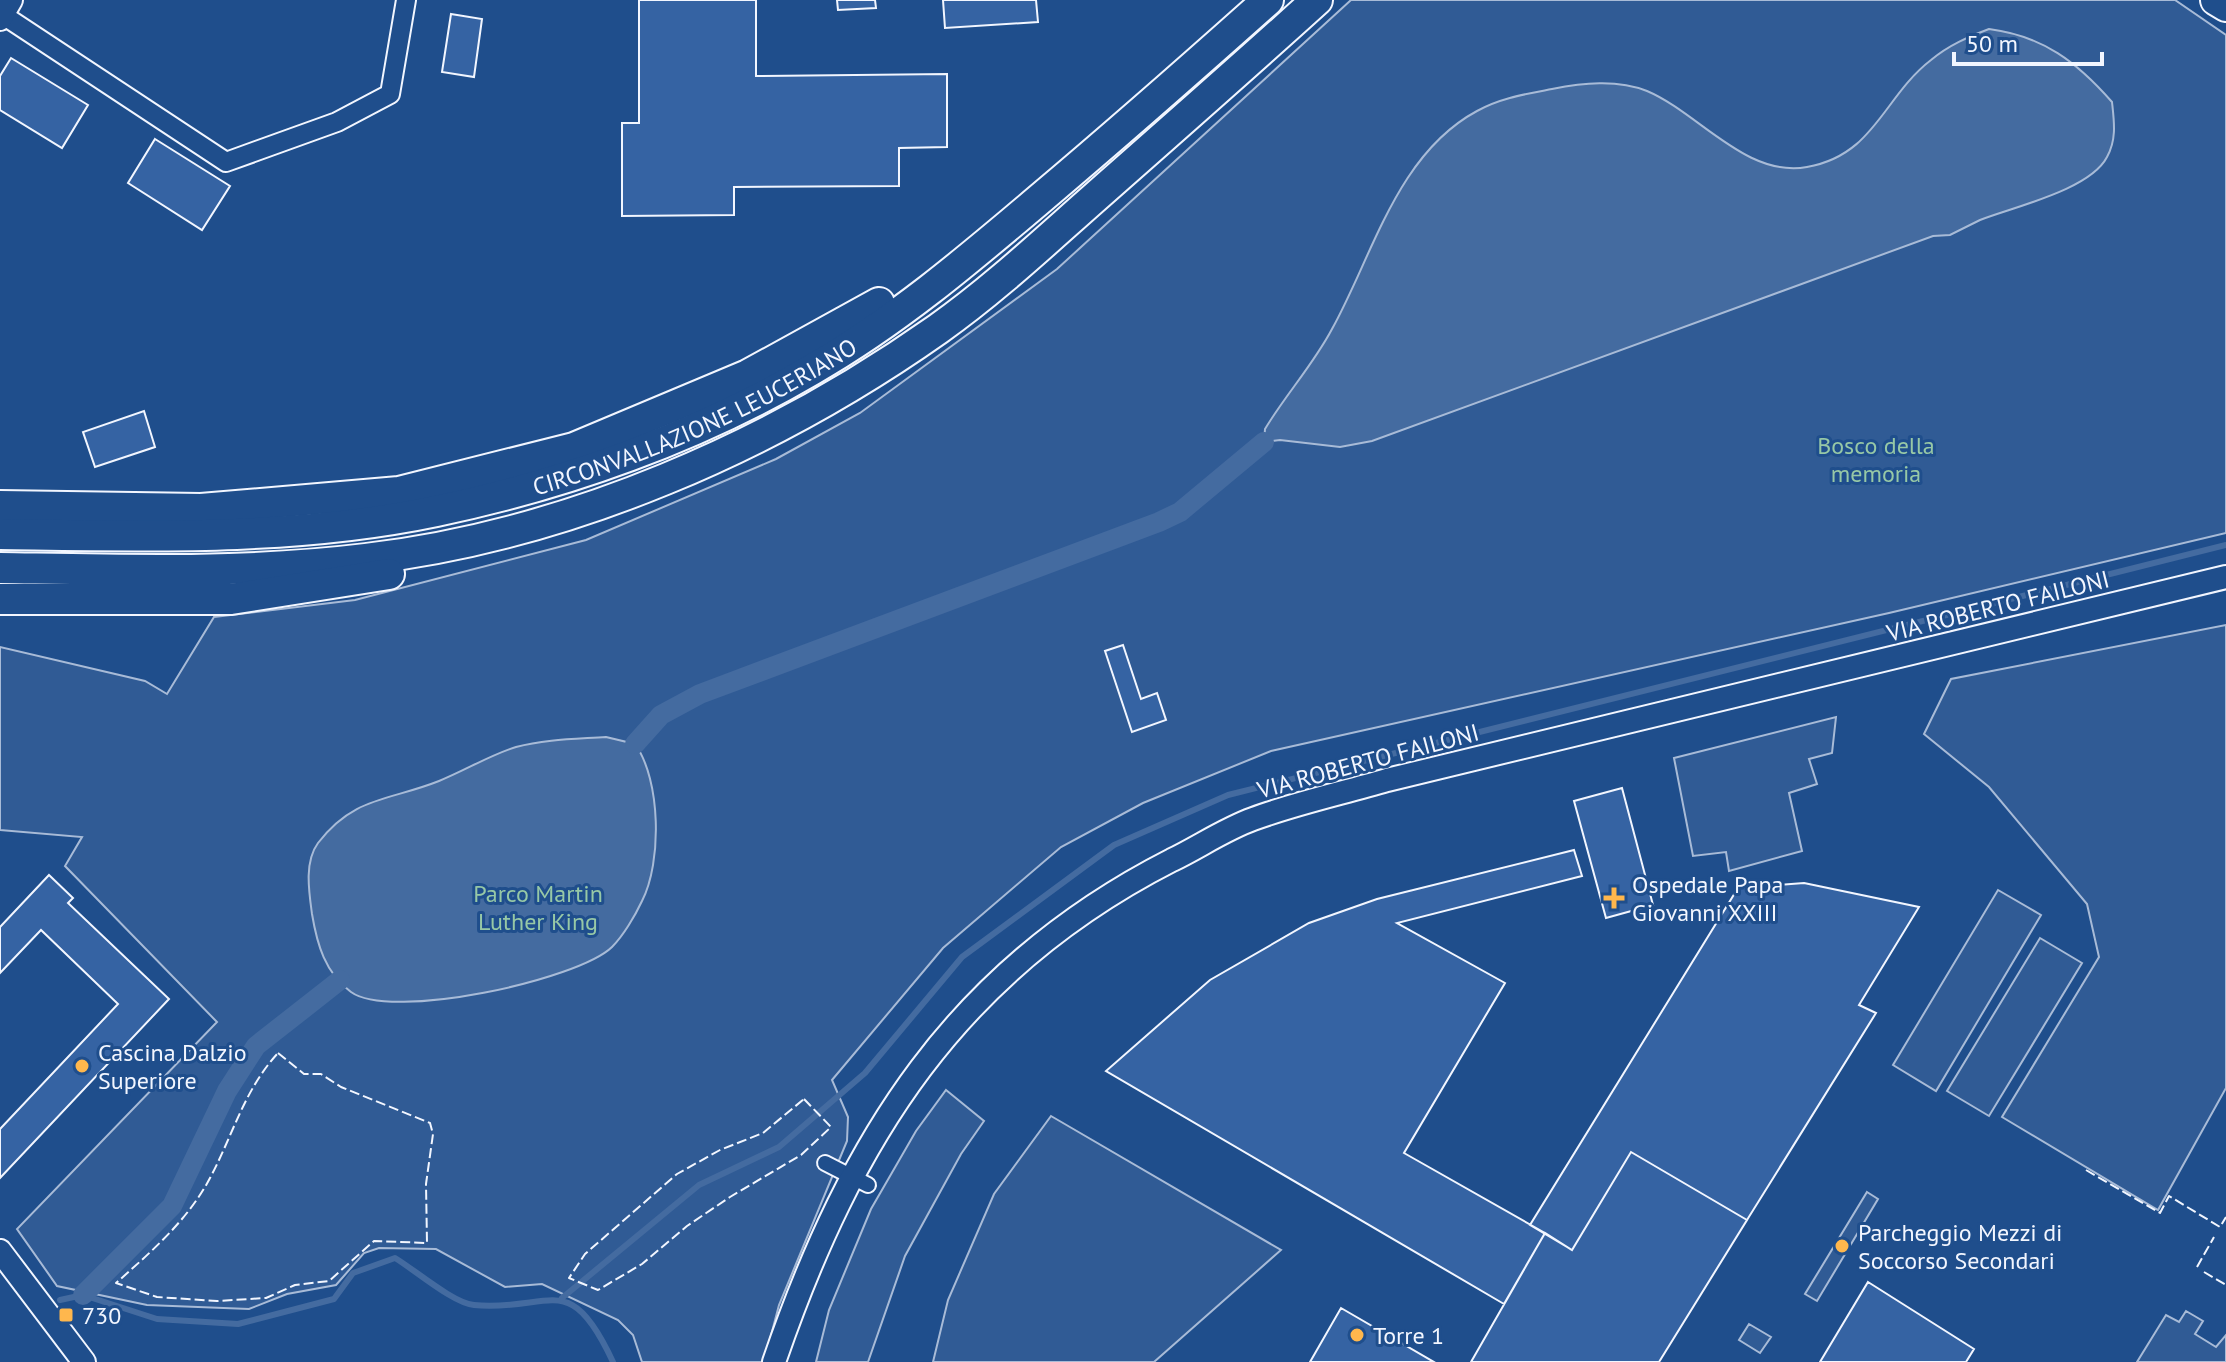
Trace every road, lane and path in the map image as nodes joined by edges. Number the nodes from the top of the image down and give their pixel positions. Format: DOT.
graph roads {
  1 [pos="406,0"];
  2 [pos="1268,0"];
  3 [pos="1317,0"];
  4 [pos="2216,0"];
  5 [pos="2226,6"];
  6 [pos="5,11"];
  7 [pos="989,243"];
  8 [pos="613,499"];
  9 [pos="0,506"];
  10 [pos="0,534"];
  11 [pos="0,568"];
  12 [pos="2226,577"];
  13 [pos="0,599"];
  14 [pos="825,1163"];
  15 [pos="860,1180"];
  16 [pos="0,1251"];
  17 [pos="84,1362"];
  18 [pos="774,1362"];
  1 -- 6 [label="street"];
  2 -- 7 [label="highway, CIRCONVALLAZIONE LEUCERIANO"];
  3 -- 8 [label="highway, CIRCONVALLAZIONE LEUCERIANO"];
  4 -- 5 [label="highway"];
  7 -- 9 [label="highway"];
  7 -- 10 [label="highway, CIRCONVALLAZIONE LEUCERIANO"];
  8 -- 11 [label="highway, CIRCONVALLAZIONE LEUCERIANO"];
  8 -- 13 [label="highway"];
  12 -- 15 [label="street, VIA ROBERTO FAILONI"];
  14 -- 15 [label="street"];
  15 -- 18 [label="street, VIA ROBERTO FAILONI"];
  16 -- 17 [label="street"];
}
